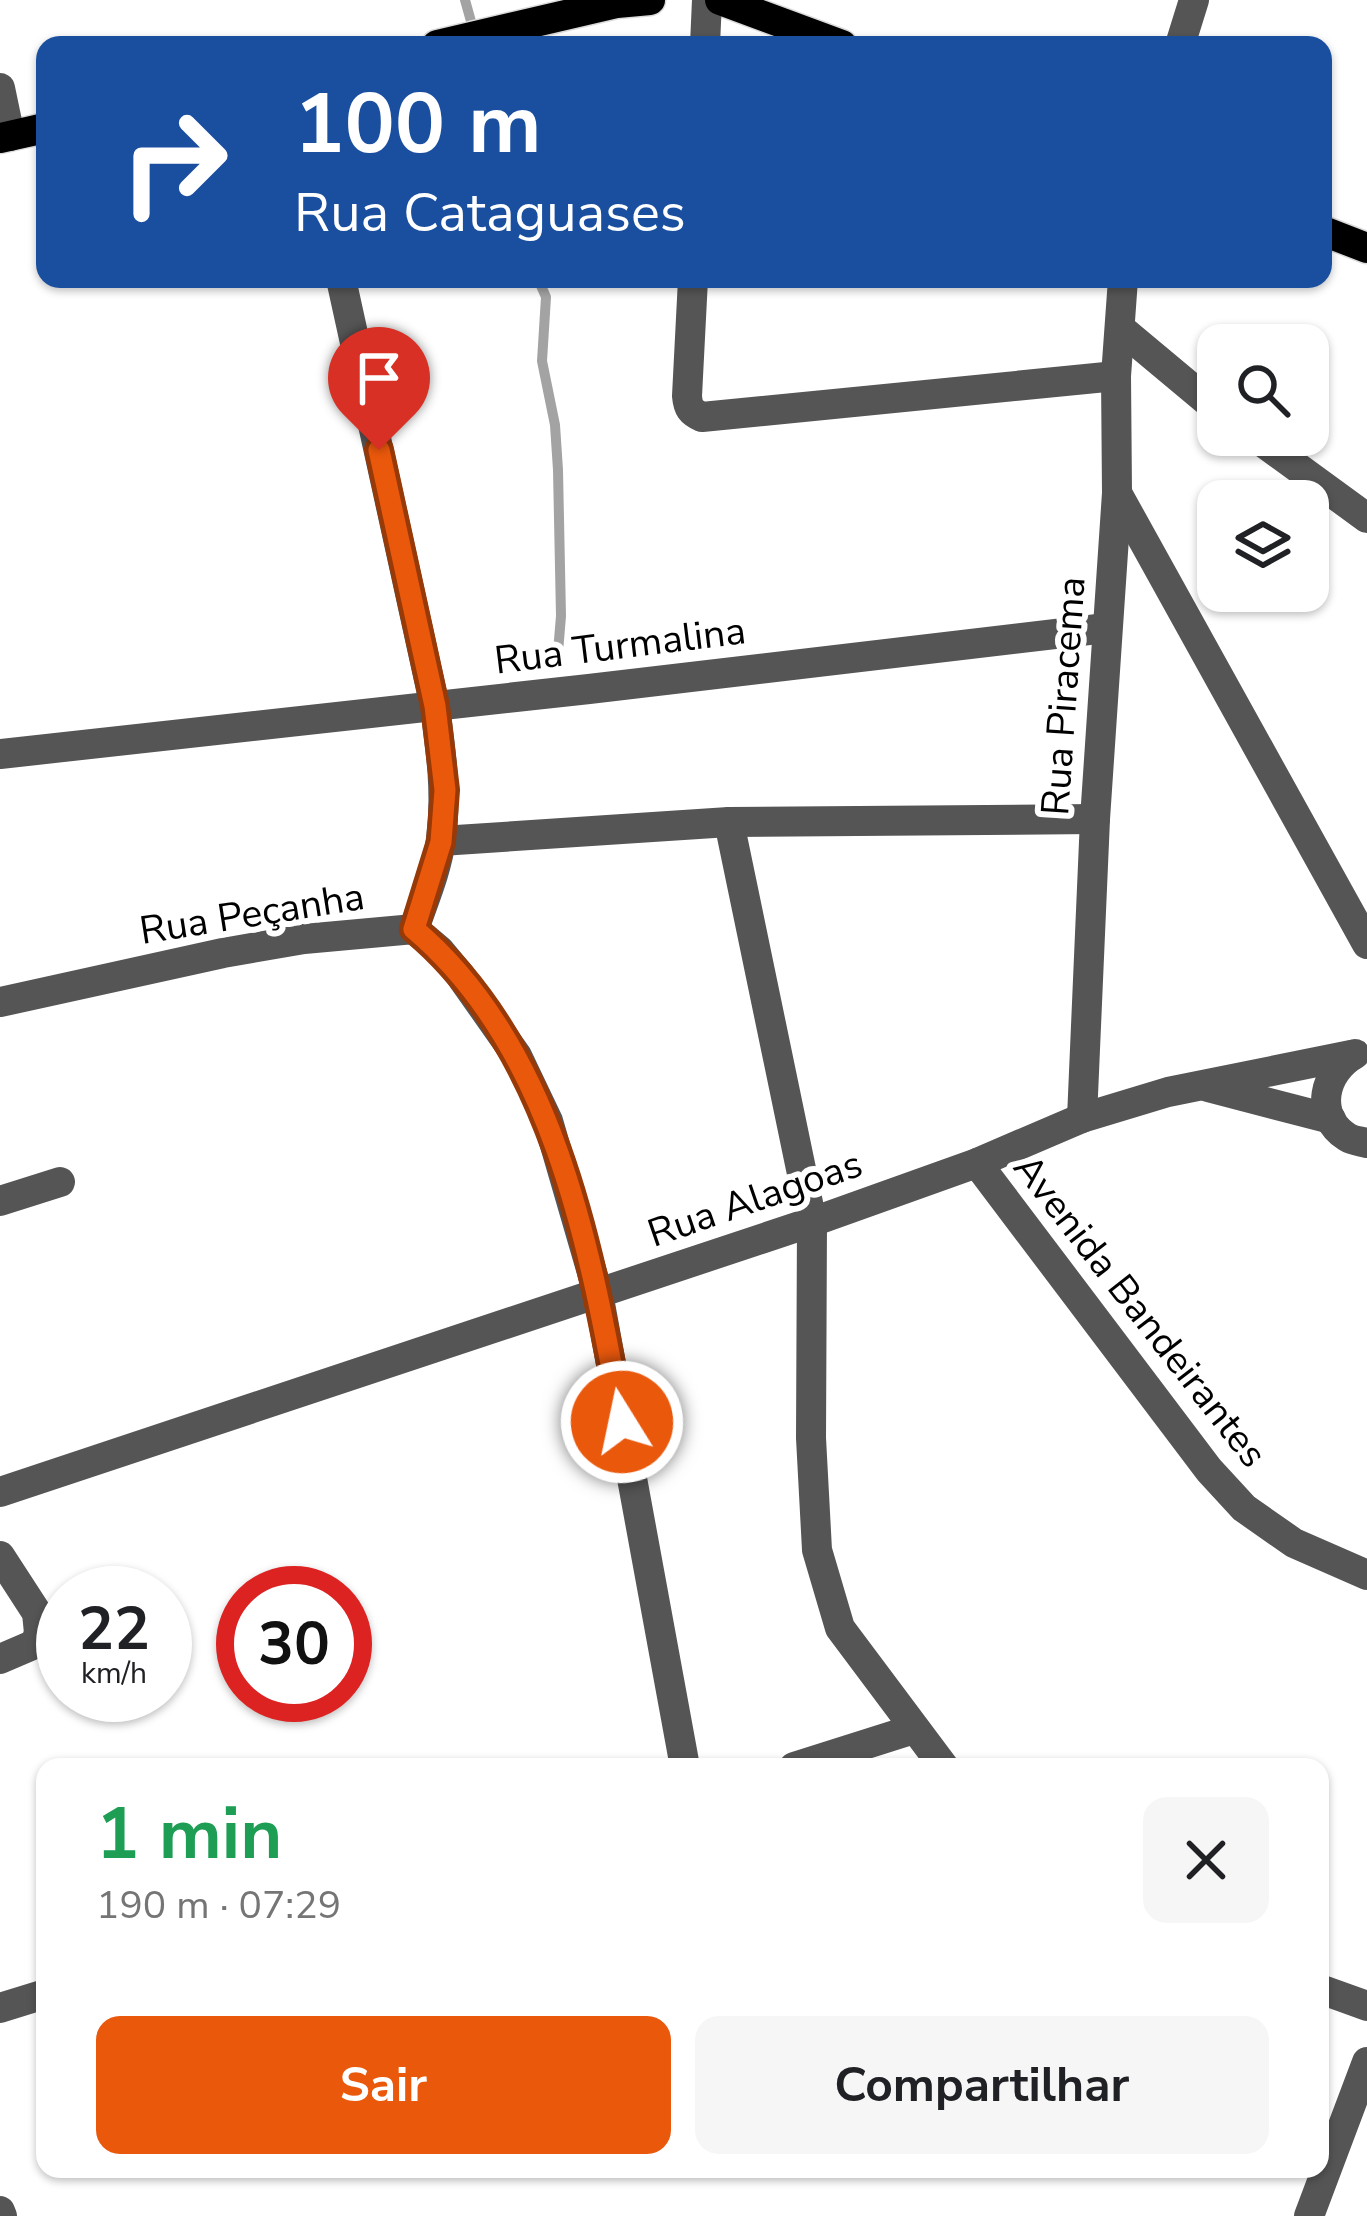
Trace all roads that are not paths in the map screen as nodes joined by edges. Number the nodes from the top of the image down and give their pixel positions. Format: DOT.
graph roads {
  1 [pos="650,0"];
  2 [pos="707,0"];
  3 [pos="720,0"];
  4 [pos="1194,0"];
  5 [pos="479,36"];
  6 [pos="705,36"];
  7 [pos="818,36"];
  8 [pos="1183,36"];
  9 [pos="0,88"];
  10 [pos="36,130"];
  11 [pos="5,137"];
  12 [pos="1332,234"];
  13 [pos="1367,248"];
  14 [pos="343,288"];
  15 [pos="693,288"];
  16 [pos="1123,288"];
  17 [pos="1121,329"];
  18 [pos="1116,376"];
  19 [pos="1197,392"];
  20 [pos="1282,456"];
  21 [pos="1118,493"];
  22 [pos="1367,518"];
  23 [pos="1106,628"];
  24 [pos="435,706"];
  25 [pos="0,754"];
  26 [pos="1095,819"];
  27 [pos="729,822"];
  28 [pos="441,842"];
  29 [pos="414,929"];
  30 [pos="1367,944"];
  31 [pos="0,1002"];
  32 [pos="1359,1053"];
  33 [pos="1202,1085"];
  34 [pos="1082,1118"];
  35 [pos="1331,1119"];
  36 [pos="1367,1143"];
  37 [pos="976,1163"];
  38 [pos="60,1182"];
  39 [pos="0,1201"];
  40 [pos="812,1222"];
  41 [pos="598,1293"];
  42 [pos="0,1492"];
  43 [pos="0,1556"];
  44 [pos="1367,1575"];
  45 [pos="0,1659"];
  46 [pos="914,1729"];
  47 [pos="683,1758"];
  48 [pos="822,1758"];
  49 [pos="937,1758"];
  50 [pos="1329,1992"];
  51 [pos="36,1997"];
  52 [pos="1367,2006"];
  53 [pos="0,2008"];
  54 [pos="1367,2062"];
  55 [pos="1329,2165"];
  56 [pos="1324,2178"];
  57 [pos="1310,2216"];
  1 -- 5 [label="main road"];
  2 -- 6 [label="street"];
  3 -- 7 [label="main road"];
  4 -- 8 [label="street"];
  9 -- 11 [label="street"];
  10 -- 11 [label="main road"];
  12 -- 13 [label="main road"];
  14 -- 24 [label="street"];
  15 -- 18 [label="street"];
  16 -- 17 [label="street, Rua Piracema"];
  17 -- 18 [label="street, Rua Piracema"];
  17 -- 19 [label="street"];
  18 -- 21 [label="street, Rua Piracema"];
  20 -- 22 [label="street"];
  21 -- 23 [label="street, Rua Piracema"];
  21 -- 30 [label="street"];
  23 -- 24 [label="street, Rua Turmalina"];
  23 -- 26 [label="street, Rua Piracema"];
  24 -- 25 [label="street, Rua Turmalina"];
  24 -- 28 [label="street"];
  26 -- 27 [label="street"];
  26 -- 34 [label="street, Rua Piracema"];
  27 -- 28 [label="street"];
  27 -- 40 [label="street"];
  28 -- 29 [label="street"];
  29 -- 31 [label="street, Rua Peçanha"];
  29 -- 41 [label="street, Rua Peçanha"];
  32 -- 33 [label="street"];
  32 -- 35 [label="street"];
  33 -- 34 [label="street, Rua Alagoas"];
  33 -- 35 [label="street, Rua Alagoas"];
  34 -- 37 [label="street, Rua Alagoas"];
  35 -- 36 [label="street, Rua Alagoas"];
  37 -- 40 [label="street, Rua Alagoas"];
  37 -- 44 [label="street, Avenida Bandeirantes"];
  38 -- 39 [label="street"];
  40 -- 41 [label="street, Rua Alagoas"];
  40 -- 46 [label="street"];
  41 -- 42 [label="street, Rua Alagoas"];
  41 -- 47 [label="street, Rua Peçanha"];
  43 -- 45 [label="street"];
  46 -- 48 [label="street"];
  46 -- 49 [label="street"];
  50 -- 52 [label="street"];
  51 -- 53 [label="street"];
  54 -- 55 [label="street"];
  56 -- 57 [label="street"];
}
